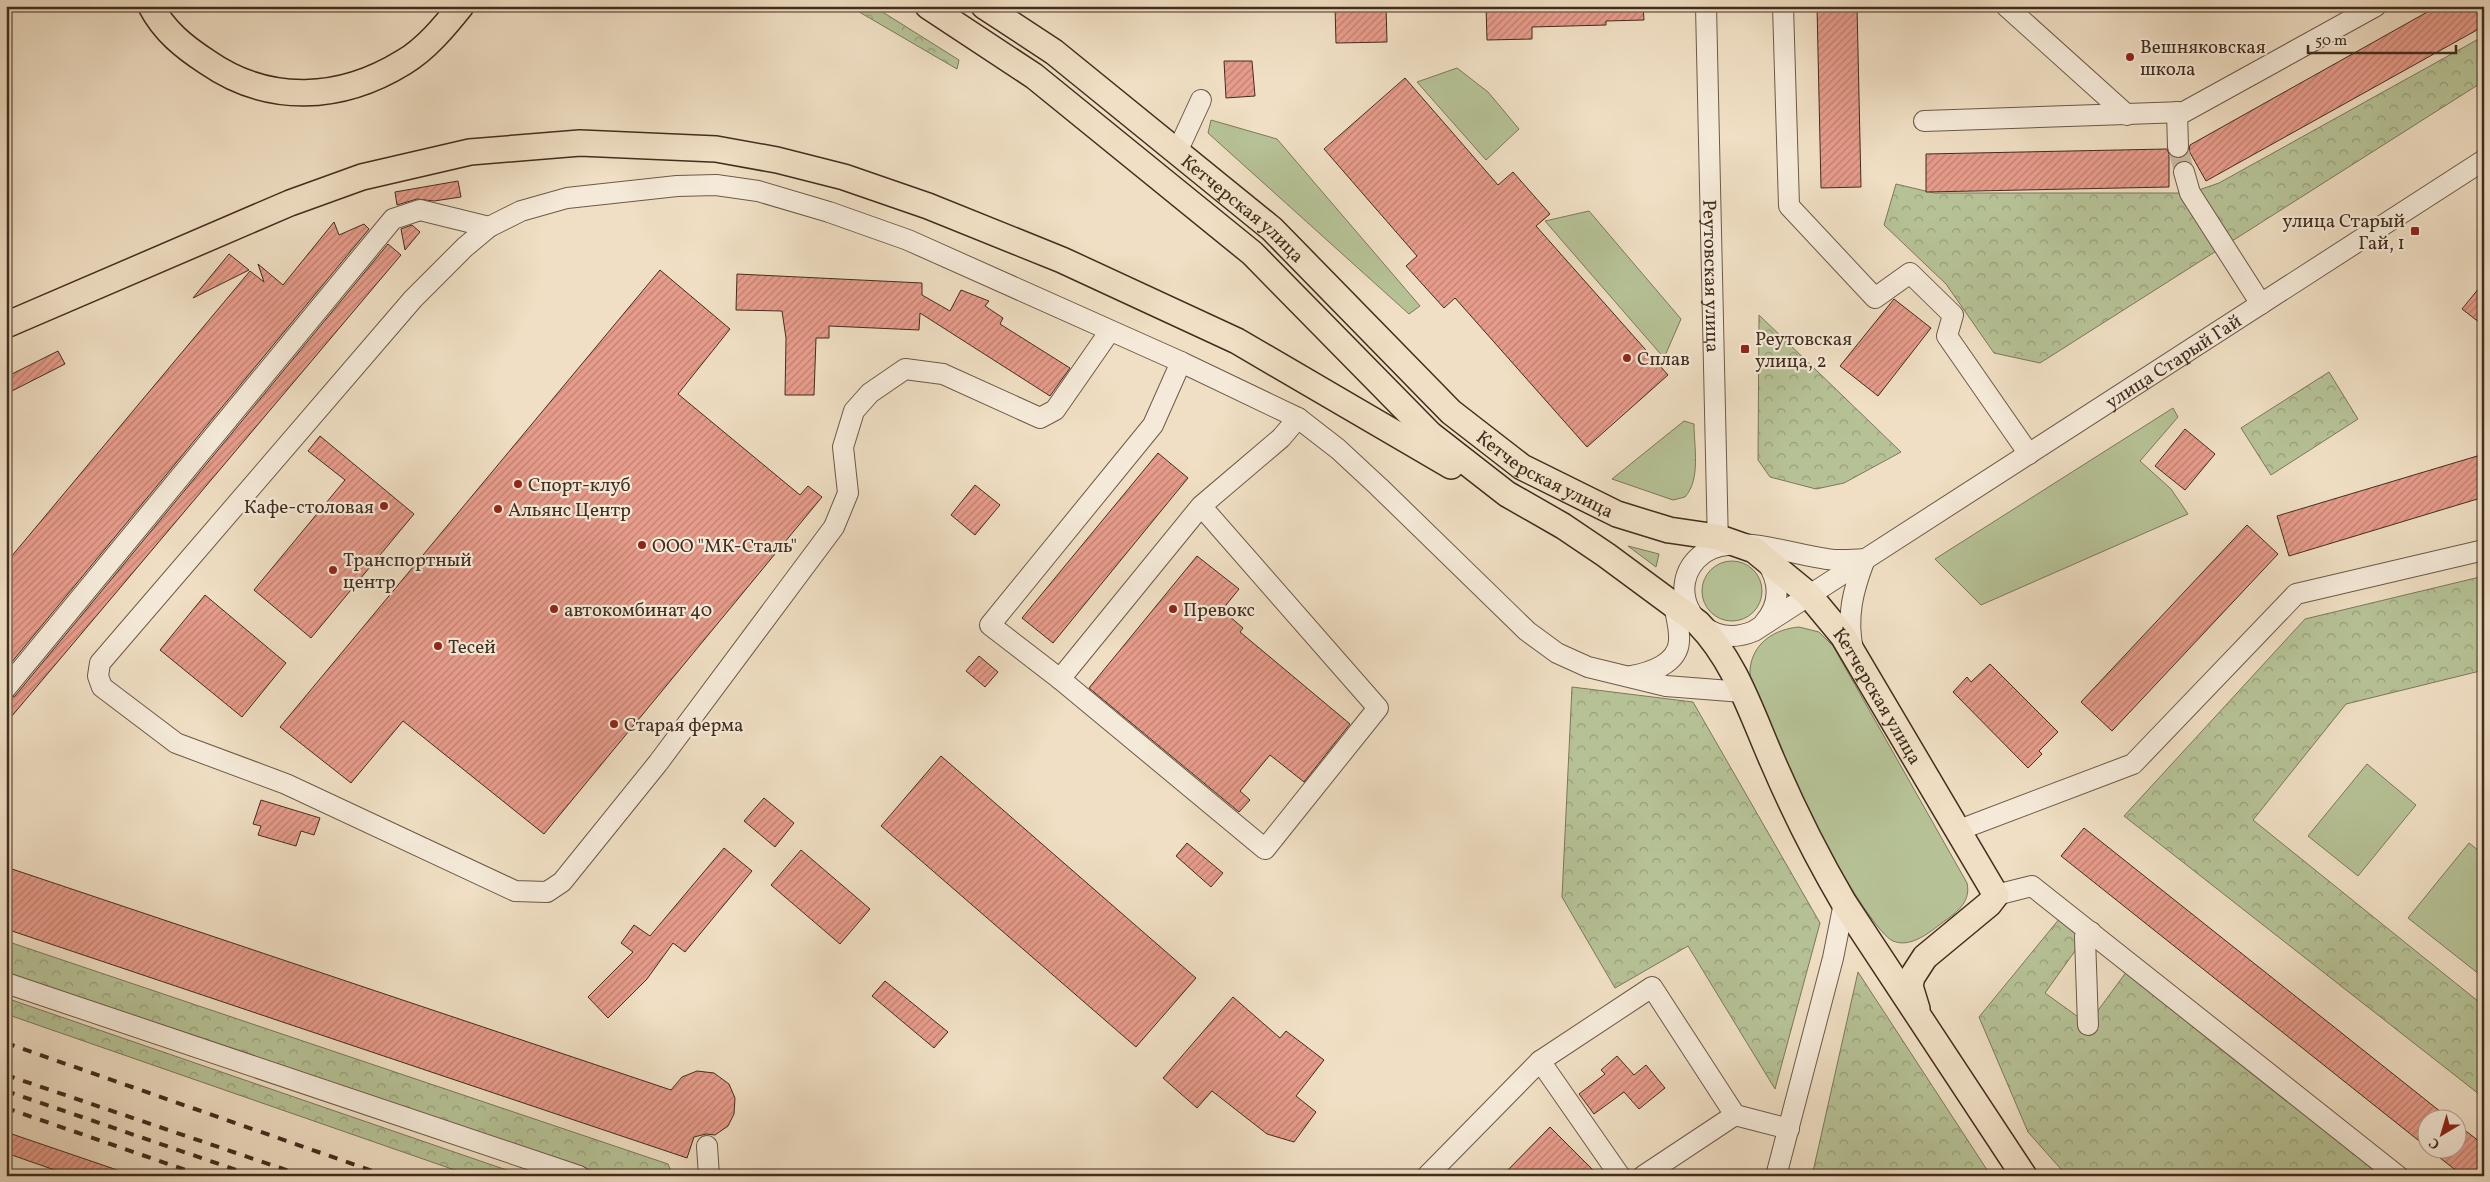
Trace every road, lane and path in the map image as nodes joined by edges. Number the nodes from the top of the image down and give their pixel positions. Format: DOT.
graph roads {
  1 [pos="151,6"];
  2 [pos="461,6"];
  3 [pos="928,6"];
  4 [pos="984,6"];
  5 [pos="1012,6"];
  6 [pos="1706,6"];
  7 [pos="1783,6"];
  8 [pos="2006,6"];
  9 [pos="2376,6"];
  10 [pos="1022,31"];
  11 [pos="1201,100"];
  12 [pos="2177,112"];
  13 [pos="2127,115"];
  14 [pos="1924,121"];
  15 [pos="2178,148"];
  16 [pos="1178,152"];
  17 [pos="2484,160"];
  18 [pos="2184,172"];
  19 [pos="489,227"];
  20 [pos="2261,304"];
  21 [pos="6,325"];
  22 [pos="1110,330"];
  23 [pos="1181,362"];
  24 [pos="1298,418"];
  25 [pos="2028,454"];
  26 [pos="1507,494"];
  27 [pos="1201,506"];
  28 [pos="1725,543"];
  29 [pos="2484,550"];
  30 [pos="1764,558"];
  31 [pos="1865,559"];
  32 [pos="1809,596"];
  33 [pos="1674,605"];
  34 [pos="1698,622"];
  35 [pos="1754,631"];
  36 [pos="1853,652"];
  37 [pos="1626,676"];
  38 [pos="1060,680"];
  39 [pos="6,688"];
  40 [pos="1743,692"];
  41 [pos="1958,830"];
  42 [pos="1996,895"];
  43 [pos="1844,904"];
  44 [pos="2091,932"];
  45 [pos="1867,938"];
  46 [pos="1934,950"];
  47 [pos="6,983"];
  48 [pos="2088,1025"];
  49 [pos="1929,1032"];
  50 [pos="1540,1061"];
  51 [pos="1735,1115"];
  52 [pos="1788,1129"];
  53 [pos="707,1146"];
  54 [pos="579,1176"];
  55 [pos="710,1176"];
  56 [pos="1427,1176"];
  57 [pos="1620,1176"];
  58 [pos="1643,1176"];
  59 [pos="1776,1176"];
  60 [pos="2024,1176"];
  61 [pos="2398,1176"];
  1 -- 2 [label="main road"];
  3 -- 26 [label="main road, Кетчерская улица"];
  4 -- 10 [label="main road, Кетчерская улица"];
  5 -- 10 [label="main road"];
  6 -- 28 [label="street, Реутовская улица"];
  7 -- 25 [label="street"];
  8 -- 13 [label="street"];
  9 -- 12 [label="street"];
  10 -- 16 [label="main road, Кетчерская улица"];
  11 -- 16 [label="street"];
  12 -- 13 [label="street"];
  12 -- 15 [label="street"];
  13 -- 14 [label="street"];
  16 -- 28 [label="main road, Кетчерская улица"];
  17 -- 20 [label="street, улица Старый Гай"];
  18 -- 20 [label="street"];
  19 -- 22 [label="street"];
  19 -- 22 [label="street"];
  19 -- 39 [label="street"];
  20 -- 25 [label="street, улица Старый Гай"];
  21 -- 26 [label="main road"];
  22 -- 23 [label="street"];
  23 -- 24 [label="street"];
  23 -- 38 [label="street"];
  24 -- 27 [label="street"];
  24 -- 37 [label="street"];
  25 -- 31 [label="street, улица Старый Гай"];
  26 -- 33 [label="main road, Кетчерская улица"];
  27 -- 38 [label="street"];
  27 -- 38 [label="street"];
  28 -- 30 [label="main road, Кетчерская улица"];
  28 -- 31 [label="street"];
  28 -- 34 [label="street"];
  29 -- 41 [label="street"];
  30 -- 32 [label="main road, Кетчерская улица"];
  30 -- 35 [label="street"];
  31 -- 32 [label="street, улица Старый Гай"];
  31 -- 36 [label="street"];
  32 -- 35 [label="street, улица Старый Гай"];
  32 -- 36 [label="main road, Кетчерская улица"];
  33 -- 34 [label="main road, Кетчерская улица"];
  33 -- 37 [label="street"];
  34 -- 35 [label="street, улица Старый Гай"];
  34 -- 40 [label="main road, Кетчерская улица"];
  36 -- 41 [label="main road, Кетчерская улица"];
  37 -- 40 [label="street"];
  40 -- 43 [label="main road, Кетчерская улица"];
  41 -- 42 [label="main road, Кетчерская улица"];
  42 -- 44 [label="street"];
  42 -- 46 [label="main road, Кетчерская улица"];
  43 -- 45 [label="main road, Кетчерская улица"];
  43 -- 52 [label="street"];
  44 -- 48 [label="street"];
  44 -- 61 [label="street"];
  45 -- 46 [label="main road, Кетчерская улица"];
  45 -- 49 [label="main road, Кетчерская улица"];
  46 -- 49 [label="main road, Кетчерская улица"];
  47 -- 54 [label="street"];
  49 -- 60 [label="main road, Кетчерская улица"];
  50 -- 51 [label="street"];
  50 -- 56 [label="street"];
  50 -- 57 [label="street"];
  51 -- 52 [label="street"];
  51 -- 58 [label="street"];
  52 -- 59 [label="street"];
  53 -- 55 [label="street"];
}
